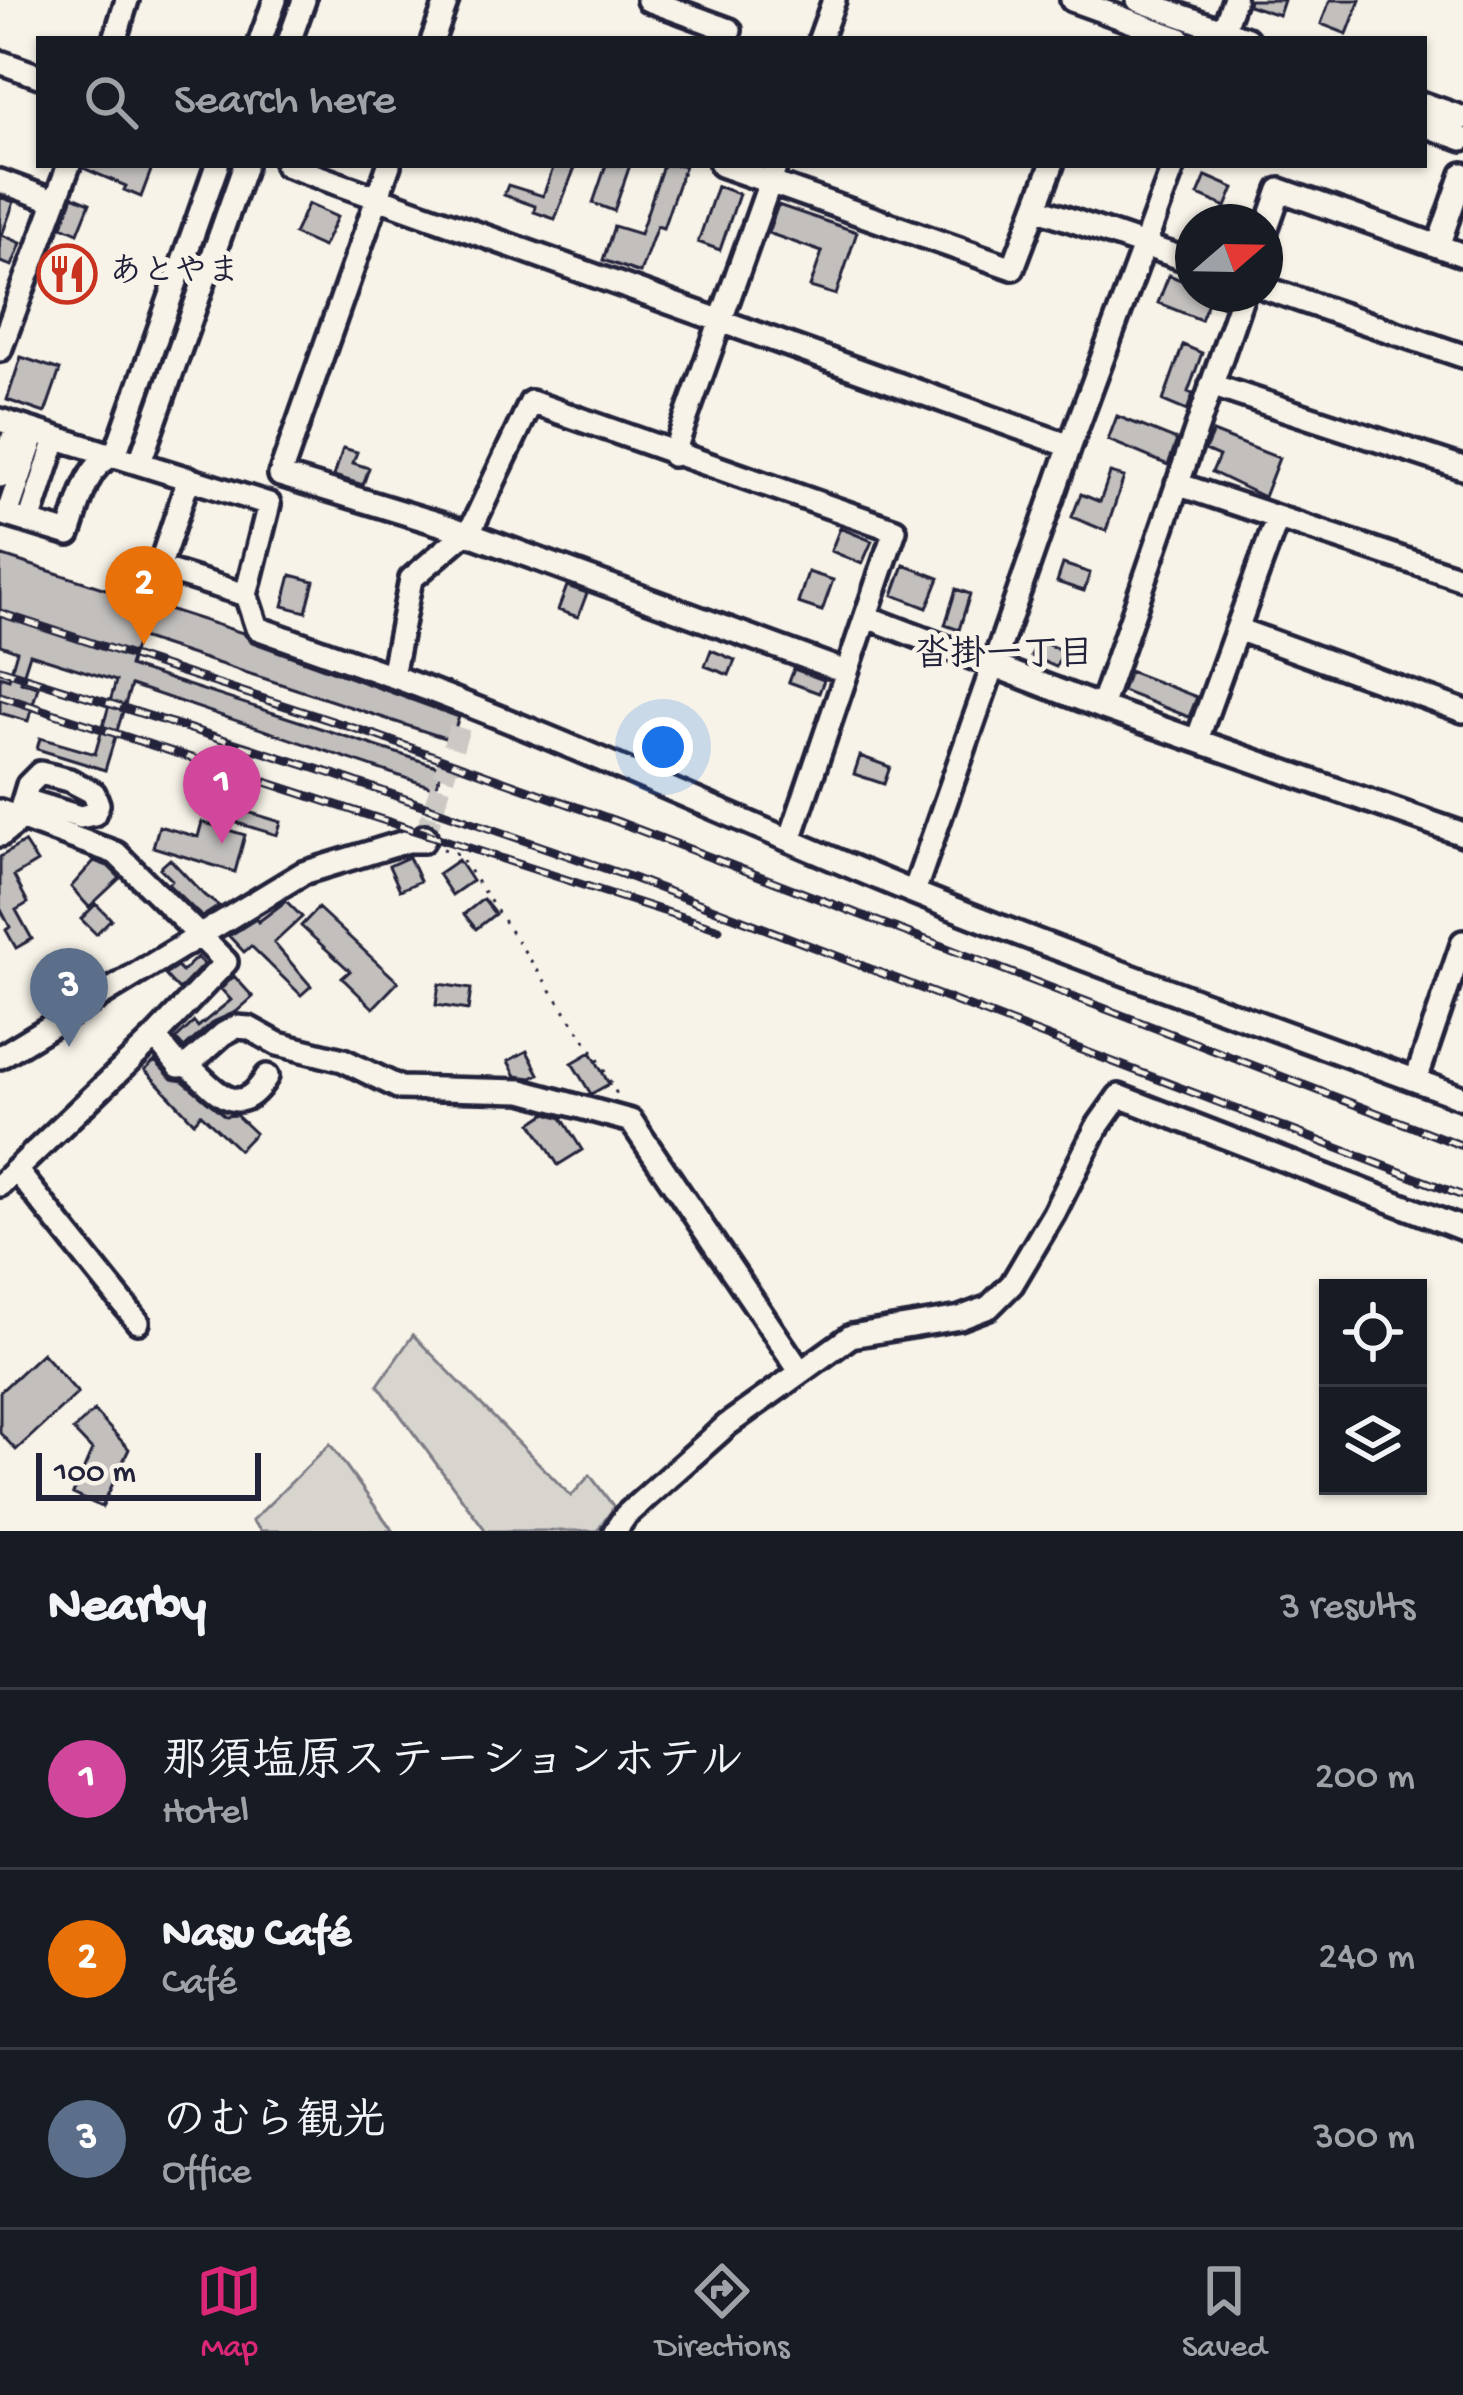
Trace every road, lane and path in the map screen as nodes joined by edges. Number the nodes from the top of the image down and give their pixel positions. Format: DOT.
graph roads {
  1 [pos="127,0"];
  2 [pos="275,0"];
  3 [pos="304,0"];
  4 [pos="447,0"];
  5 [pos="648,0"];
  6 [pos="834,0"];
  7 [pos="1072,0"];
  8 [pos="1138,0"];
  9 [pos="1234,0"];
  10 [pos="1222,35"];
  11 [pos="117,36"];
  12 [pos="262,36"];
  13 [pos="291,36"];
  14 [pos="434,36"];
  15 [pos="727,36"];
  16 [pos="821,36"];
  17 [pos="1172,36"];
  18 [pos="0,62"];
  19 [pos="36,75"];
  20 [pos="1427,105"];
  21 [pos="1463,118"];
  22 [pos="1427,126"];
  23 [pos="1463,139"];
  24 [pos="68,168"];
  25 [pos="216,168"];
  26 [pos="244,168"];
  27 [pos="295,168"];
  28 [pos="388,168"];
  29 [pos="739,168"];
  30 [pos="1051,168"];
  31 [pos="1173,168"];
  32 [pos="772,174"];
  33 [pos="1463,174"];
  34 [pos="0,181"];
  35 [pos="378,196"];
  36 [pos="54,201"];
  37 [pos="1275,204"];
  38 [pos="1036,208"];
  39 [pos="1145,245"];
  40 [pos="1438,246"];
  41 [pos="1463,255"];
  42 [pos="1175,256"];
  43 [pos="10,288"];
  44 [pos="1283,294"];
  45 [pos="1237,312"];
  46 [pos="721,319"];
  47 [pos="0,350"];
  48 [pos="1463,356"];
  49 [pos="1211,385"];
  50 [pos="18,426"];
  51 [pos="1070,446"];
  52 [pos="115,455"];
  53 [pos="673,455"];
  54 [pos="149,465"];
  55 [pos="1463,468"];
  56 [pos="0,476"];
  57 [pos="189,478"];
  58 [pos="1177,484"];
  59 [pos="3,514"];
  60 [pos="1277,518"];
  61 [pos="29,522"];
  62 [pos="464,533"];
  63 [pos="1463,579"];
  64 [pos="246,595"];
  65 [pos="867,617"];
  66 [pos="1237,629"];
  67 [pos="995,667"];
  68 [pos="847,672"];
  69 [pos="392,676"];
  70 [pos="1101,707"];
  71 [pos="1463,711"];
  72 [pos="1197,740"];
  73 [pos="6,821"];
  74 [pos="1463,834"];
  75 [pos="424,838"];
  76 [pos="790,840"];
  77 [pos="914,892"];
  78 [pos="201,934"];
  79 [pos="1463,942"];
  80 [pos="155,1037"];
  81 [pos="0,1057"];
  82 [pos="188,1065"];
  83 [pos="267,1076"];
  84 [pos="1416,1080"];
  85 [pos="1463,1097"];
  86 [pos="631,1120"];
  87 [pos="4,1181"];
  88 [pos="1463,1229"];
  89 [pos="138,1322"];
  90 [pos="800,1371"];
  91 [pos="615,1531"];
  1 -- 11 [label="street"];
  2 -- 12 [label="street"];
  3 -- 13 [label="street"];
  4 -- 14 [label="street"];
  5 -- 15 [label="street"];
  6 -- 16 [label="street"];
  7 -- 17 [label="street"];
  8 -- 10 [label="street"];
  9 -- 10 [label="street"];
  18 -- 19 [label="street"];
  20 -- 21 [label="street"];
  22 -- 23 [label="street"];
  24 -- 36 [label="street"];
  25 -- 52 [label="street"];
  26 -- 54 [label="street"];
  27 -- 35 [label="street"];
  28 -- 35 [label="street"];
  29 -- 32 [label="street"];
  30 -- 38 [label="street"];
  31 -- 39 [label="street"];
  32 -- 38 [label="street"];
  32 -- 46 [label="street"];
  33 -- 40 [label="street"];
  34 -- 36 [label="street"];
  35 -- 46 [label="street"];
  35 -- 62 [label="street"];
  36 -- 43 [label="street"];
  37 -- 40 [label="street"];
  38 -- 39 [label="street"];
  39 -- 42 [label="street"];
  39 -- 51 [label="street"];
  40 -- 41 [label="street"];
  43 -- 47 [label="street"];
  44 -- 48 [label="street"];
  45 -- 49 [label="street"];
  46 -- 51 [label="street"];
  46 -- 53 [label="street"];
  49 -- 55 [label="street"];
  49 -- 58 [label="street"];
  50 -- 52 [label="street"];
  50 -- 56 [label="street"];
  50 -- 59 [label="street"];
  50 -- 61 [label="street"];
  51 -- 67 [label="street"];
  52 -- 54 [label="street"];
  52 -- 61 [label="street"];
  53 -- 62 [label="street"];
  53 -- 65 [label="street"];
  54 -- 57 [label="street"];
  57 -- 64 [label="street"];
  57 -- 64 [label="street"];
  58 -- 60 [label="street"];
  58 -- 70 [label="street"];
  59 -- 61 [label="street"];
  60 -- 63 [label="street"];
  60 -- 66 [label="street"];
  62 -- 68 [label="street"];
  62 -- 69 [label="street"];
  64 -- 69 [label="street"];
  65 -- 67 [label="street"];
  65 -- 68 [label="street"];
  66 -- 71 [label="street"];
  66 -- 72 [label="street"];
  67 -- 70 [label="street"];
  67 -- 77 [label="street"];
  68 -- 76 [label="street"];
  69 -- 76 [label="street"];
  70 -- 72 [label="street"];
  72 -- 74 [label="street"];
  73 -- 73 [label="street"];
  73 -- 78 [label="street"];
  75 -- 78 [label="street"];
  75 -- 86 [label="path"];
  76 -- 77 [label="street"];
  77 -- 84 [label="street"];
  78 -- 80 [label="street"];
  78 -- 81 [label="street"];
  79 -- 84 [label="street"];
  80 -- 82 [label="street"];
  80 -- 87 [label="street"];
  82 -- 83 [label="street"];
  82 -- 86 [label="street"];
  84 -- 85 [label="street"];
  86 -- 90 [label="street"];
  87 -- 89 [label="street"];
  88 -- 90 [label="street"];
  90 -- 91 [label="street"];
}
